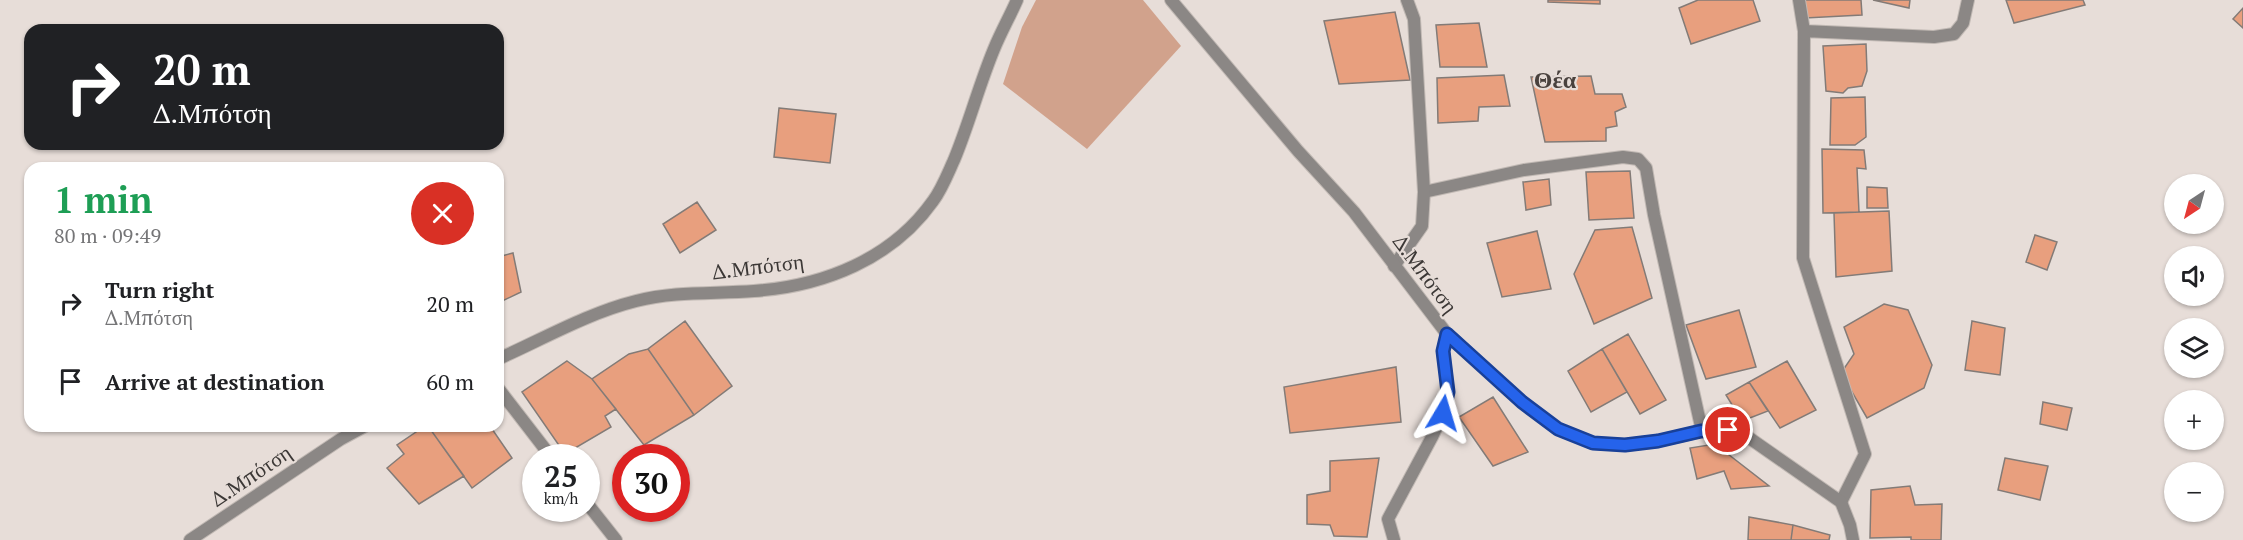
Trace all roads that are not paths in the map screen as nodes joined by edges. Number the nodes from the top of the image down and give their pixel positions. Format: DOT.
graph roads {
  1 [pos="1017,0"];
  2 [pos="1171,0"];
  3 [pos="1407,0"];
  4 [pos="1799,0"];
  5 [pos="1968,0"];
  6 [pos="1804,31"];
  7 [pos="1424,192"];
  8 [pos="1394,266"];
  9 [pos="1447,334"];
  10 [pos="504,356"];
  11 [pos="504,396"];
  12 [pos="1701,431"];
  13 [pos="354,432"];
  14 [pos="541,444"];
  15 [pos="1841,502"];
  16 [pos="600,520"];
  17 [pos="190,540"];
  18 [pos="616,540"];
  19 [pos="1394,540"];
  20 [pos="1853,540"];
  1 -- 10 [label="street, Δ.Μπότση"];
  2 -- 8 [label="street, Δ.Μπότση"];
  3 -- 7 [label="street"];
  4 -- 6 [label="street"];
  5 -- 6 [label="street"];
  6 -- 15 [label="street"];
  7 -- 8 [label="street"];
  7 -- 12 [label="street"];
  8 -- 9 [label="street, Δ.Μπότση"];
  9 -- 12 [label="street, Δ.Μπότση"];
  9 -- 19 [label="street"];
  11 -- 14 [label="street"];
  12 -- 15 [label="street, Δ.Μπότση"];
  13 -- 17 [label="street, Δ.Μπότση"];
  15 -- 20 [label="street"];
  16 -- 18 [label="street"];
}
